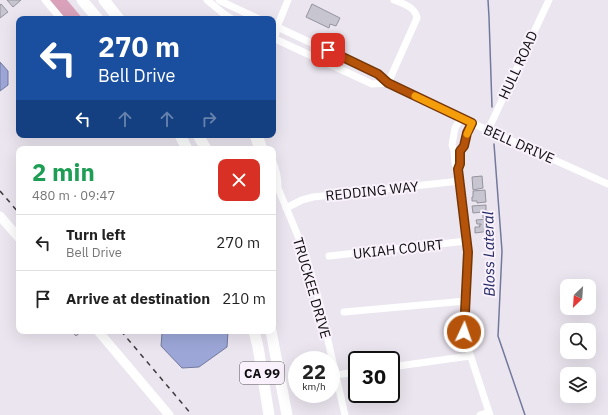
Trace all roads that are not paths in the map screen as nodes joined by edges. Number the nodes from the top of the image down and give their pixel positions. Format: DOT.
graph roads {
  1 [pos="45,0"];
  2 [pos="82,0"];
  3 [pos="104,0"];
  4 [pos="207,0"];
  5 [pos="219,0"];
  6 [pos="288,0"];
  7 [pos="394,0"];
  8 [pos="549,0"];
  9 [pos="58,16"];
  10 [pos="95,16"];
  11 [pos="117,16"];
  12 [pos="228,16"];
  13 [pos="252,16"];
  14 [pos="276,24"];
  15 [pos="276,29"];
  16 [pos="276,41"];
  17 [pos="388,83"];
  18 [pos="461,118"];
  19 [pos="472,123"];
  20 [pos="488,130"];
  21 [pos="457,151"];
  22 [pos="460,181"];
  23 [pos="608,184"];
  24 [pos="276,188"];
  25 [pos="286,208"];
  26 [pos="0,216"];
  27 [pos="16,235"];
  28 [pos="467,242"];
  29 [pos="329,256"];
  30 [pos="466,301"];
  31 [pos="344,312"];
  32 [pos="101,334"];
  33 [pos="255,334"];
  34 [pos="273,334"];
  35 [pos="330,351"];
  36 [pos="470,356"];
  37 [pos="400,366"];
  38 [pos="340,393"];
  39 [pos="490,413"];
  40 [pos="169,415"];
  41 [pos="270,415"];
  42 [pos="287,415"];
  43 [pos="345,415"];
  44 [pos="480,415"];
  1 -- 9 [label="street"];
  2 -- 10 [label="highway"];
  3 -- 11 [label="highway"];
  4 -- 12 [label="street"];
  5 -- 13 [label="street"];
  6 -- 14 [label="street"];
  7 -- 17 [label="street"];
  8 -- 20 [label="street, HULL ROAD"];
  15 -- 17 [label="street, BELL DRIVE"];
  16 -- 17 [label="street, BELL DRIVE"];
  17 -- 18 [label="street, BELL DRIVE"];
  18 -- 19 [label="street, BELL DRIVE"];
  18 -- 21 [label="street"];
  19 -- 20 [label="street, BELL DRIVE"];
  19 -- 21 [label="street"];
  20 -- 23 [label="street, BELL DRIVE"];
  21 -- 22 [label="street"];
  22 -- 25 [label="street, REDDING WAY"];
  22 -- 28 [label="street"];
  24 -- 25 [label="street, TRUCKEE DRIVE"];
  25 -- 35 [label="street, TRUCKEE DRIVE"];
  26 -- 27 [label="main road"];
  28 -- 29 [label="street, UKIAH COURT"];
  28 -- 30 [label="street"];
  30 -- 31 [label="street"];
  30 -- 36 [label="street"];
  32 -- 40 [label="main road"];
  33 -- 41 [label="highway, CA 99"];
  34 -- 42 [label="highway, CA 99"];
  36 -- 37 [label="street"];
  36 -- 39 [label="street"];
  38 -- 43 [label="street, TRUCKEE DRIVE"];
  39 -- 44 [label="street"];
}
